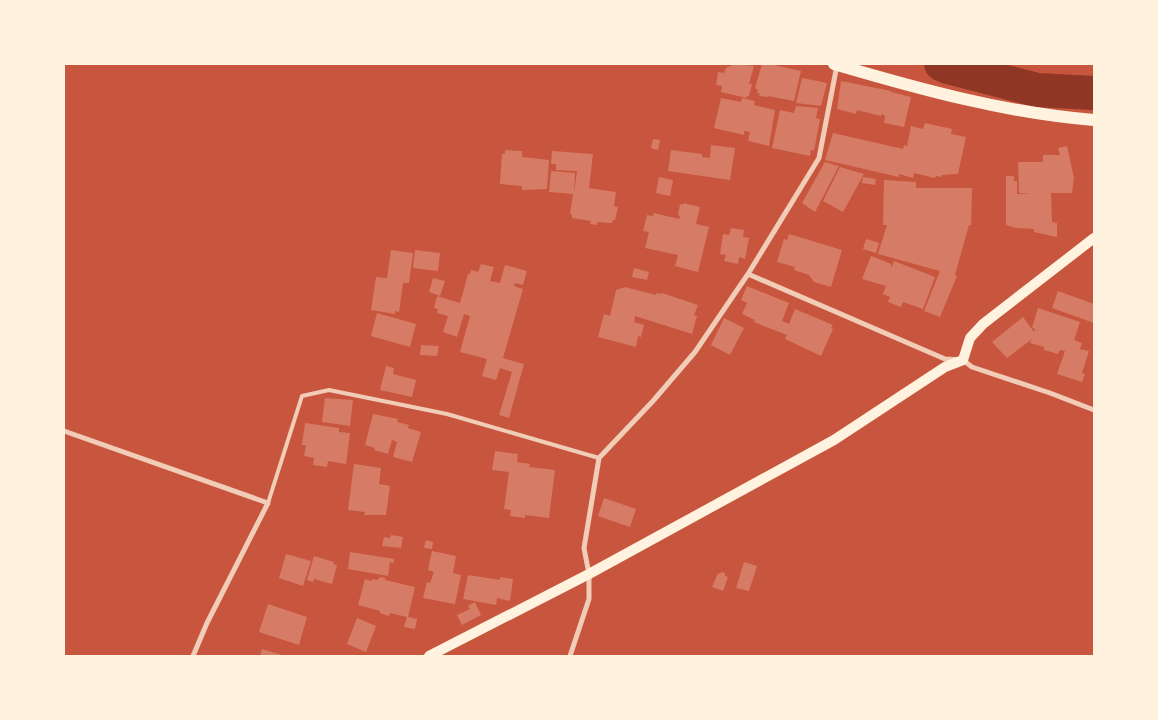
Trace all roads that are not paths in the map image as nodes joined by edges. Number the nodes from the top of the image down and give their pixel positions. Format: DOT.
graph roads {
  1 [pos="836,64"];
  2 [pos="1094,120"];
  3 [pos="1094,238"];
  4 [pos="748,274"];
  5 [pos="963,360"];
  6 [pos="1094,410"];
  7 [pos="64,431"];
  8 [pos="599,458"];
  9 [pos="268,503"];
  10 [pos="589,574"];
  11 [pos="194,656"];
  12 [pos="429,656"];
  13 [pos="570,656"];
  1 -- 2 [label="main road"];
  1 -- 4 [label="street"];
  3 -- 5 [label="main road"];
  4 -- 5 [label="street"];
  4 -- 8 [label="street"];
  5 -- 6 [label="street"];
  5 -- 10 [label="main road"];
  7 -- 9 [label="street"];
  8 -- 9 [label="lane"];
  8 -- 10 [label="street"];
  9 -- 11 [label="street"];
  10 -- 12 [label="main road"];
  10 -- 13 [label="street"];
}
